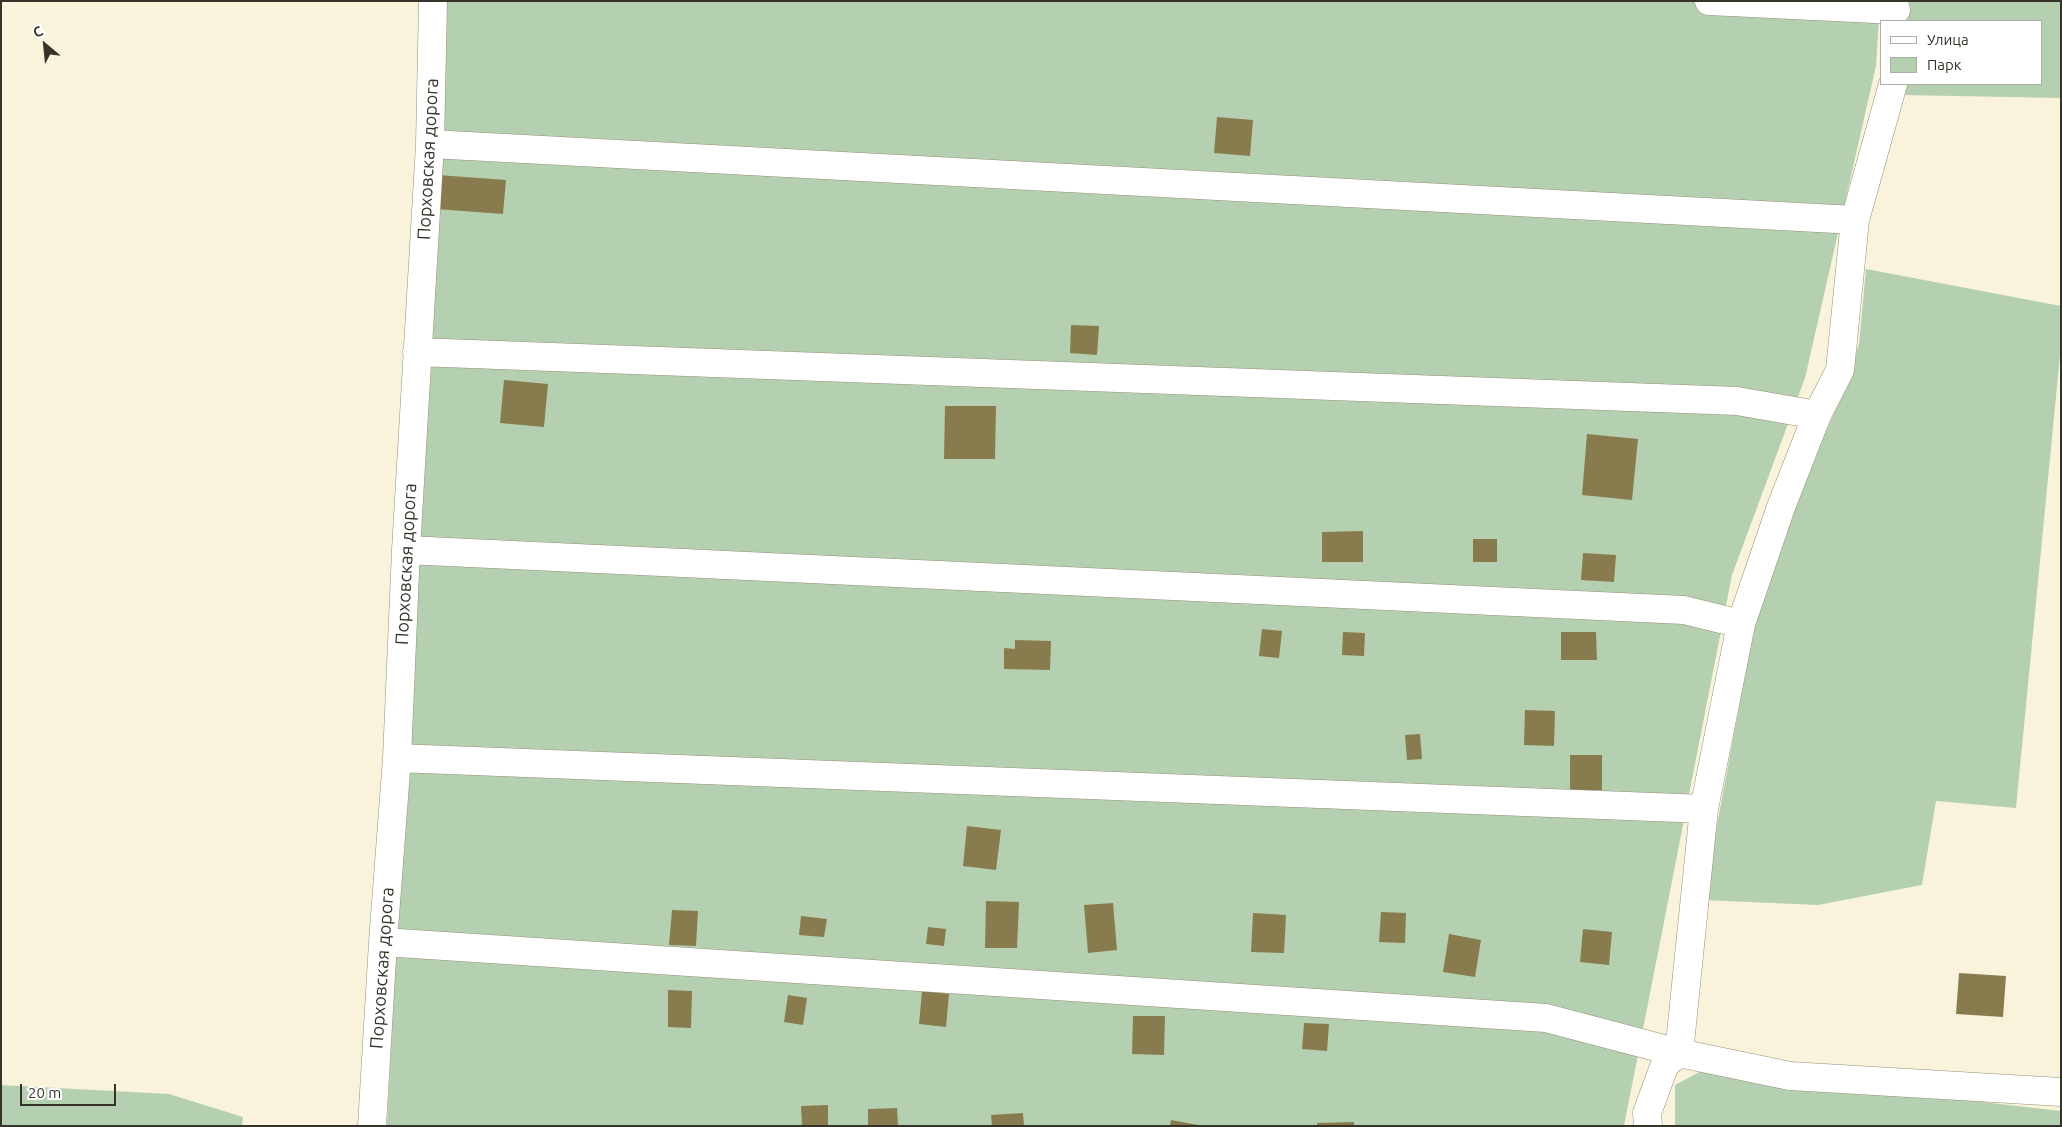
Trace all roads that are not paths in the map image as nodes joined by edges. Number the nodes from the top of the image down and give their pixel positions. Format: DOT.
graph roads {
  1 [pos="433,1"];
  2 [pos="1709,1"];
  3 [pos="1896,11"];
  4 [pos="1893,85"];
  5 [pos="430,144"];
  6 [pos="1855,220"];
  7 [pos="417,352"];
  8 [pos="1818,415"];
  9 [pos="406,550"];
  10 [pos="1741,624"];
  11 [pos="397,758"];
  12 [pos="1704,809"];
  13 [pos="383,942"];
  14 [pos="1679,1053"];
  15 [pos="2061,1092"];
  16 [pos="372,1126"];
  17 [pos="1648,1126"];
  1 -- 5 [label="street, Порховская дорога"];
  2 -- 3 [label="street"];
  4 -- 6 [label="street"];
  5 -- 6 [label="street"];
  5 -- 7 [label="street, Порховская дорога"];
  6 -- 8 [label="street"];
  7 -- 8 [label="street"];
  7 -- 9 [label="street, Порховская дорога"];
  8 -- 10 [label="street"];
  9 -- 10 [label="street"];
  9 -- 11 [label="street, Порховская дорога"];
  10 -- 12 [label="street"];
  11 -- 12 [label="street"];
  11 -- 13 [label="street, Порховская дорога"];
  12 -- 14 [label="street"];
  13 -- 14 [label="street"];
  13 -- 16 [label="street, Порховская дорога"];
  14 -- 15 [label="street"];
  14 -- 17 [label="street"];
}
